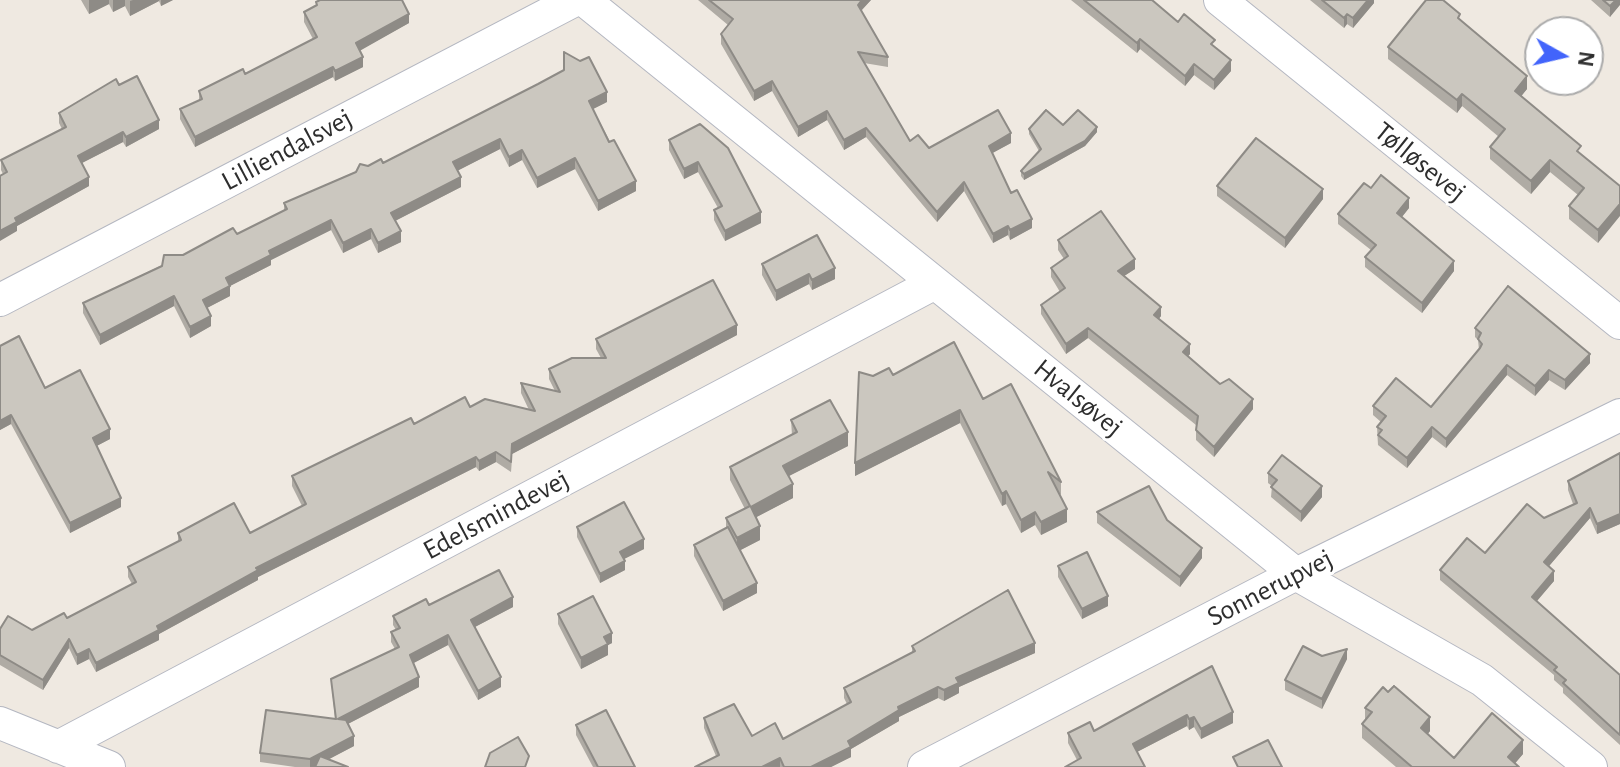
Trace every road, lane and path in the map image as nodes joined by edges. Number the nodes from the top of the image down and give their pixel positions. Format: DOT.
graph roads {
  1 [pos="575,0"];
  2 [pos="584,0"];
  3 [pos="1220,0"];
  4 [pos="935,283"];
  5 [pos="0,300"];
  6 [pos="1620,323"];
  7 [pos="1620,415"];
  8 [pos="1296,574"];
  9 [pos="0,723"];
  10 [pos="58,747"];
  11 [pos="109,767"];
  12 [pos="924,767"];
  13 [pos="1591,767"];
  1 -- 5 [label="street, Lilliendalsvej"];
  2 -- 4 [label="street, Hvalsøvej"];
  3 -- 6 [label="street, Tølløsevej"];
  4 -- 8 [label="street, Hvalsøvej"];
  4 -- 10 [label="street, Edelsmindevej"];
  7 -- 8 [label="street, Sonnerupvej"];
  8 -- 12 [label="street, Sonnerupvej"];
  8 -- 13 [label="street, Hvalsøvej"];
  9 -- 10 [label="street"];
  10 -- 11 [label="street"];
}
